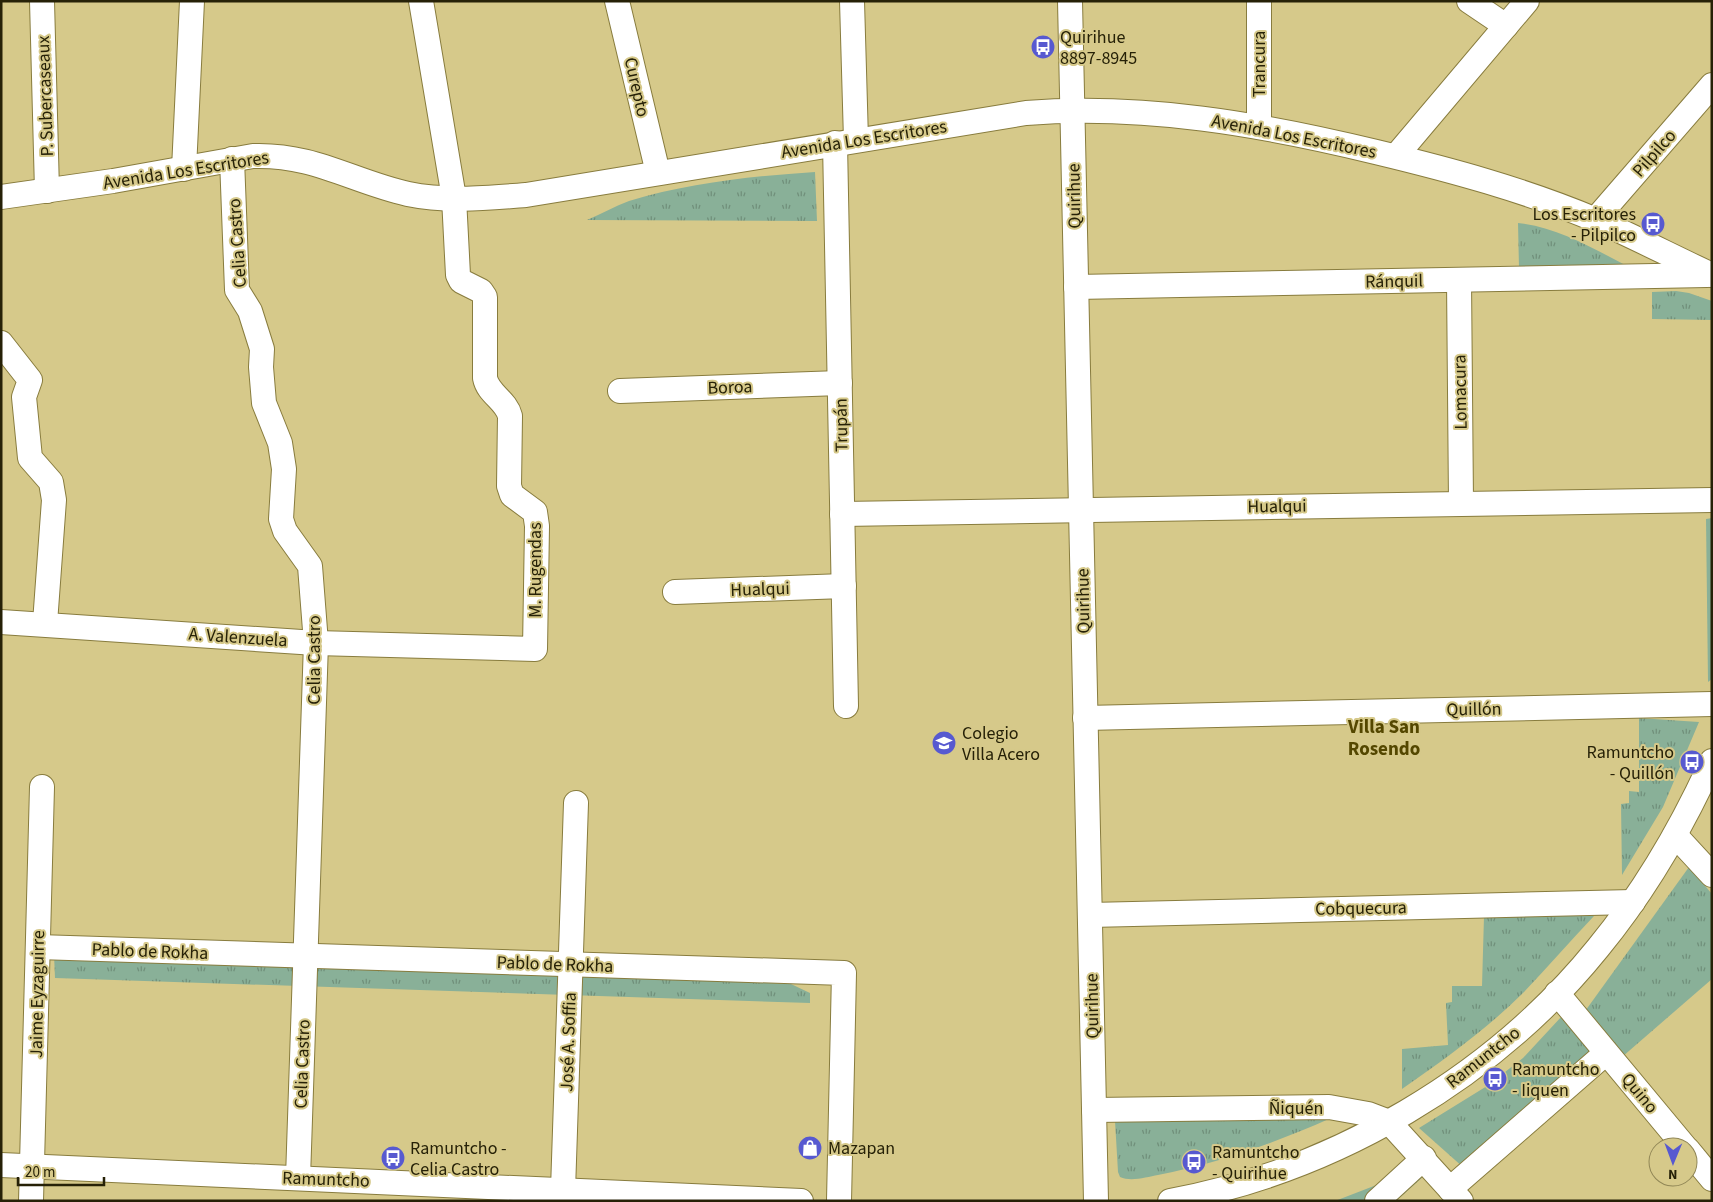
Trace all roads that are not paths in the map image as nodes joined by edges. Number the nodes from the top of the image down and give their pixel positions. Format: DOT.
graph roads {
  1 [pos="42,1"];
  2 [pos="192,1"];
  3 [pos="421,1"];
  4 [pos="617,1"];
  5 [pos="852,1"];
  6 [pos="1070,1"];
  7 [pos="1258,1"];
  8 [pos="1469,1"];
  9 [pos="1527,1"];
  10 [pos="1506,26"];
  11 [pos="1712,85"];
  12 [pos="1072,111"];
  13 [pos="1259,126"];
  14 [pos="845,142"];
  15 [pos="1396,156"];
  16 [pos="232,159"];
  17 [pos="184,169"];
  18 [pos="658,173"];
  19 [pos="48,191"];
  20 [pos="1,197"];
  21 [pos="454,198"];
  22 [pos="1596,220"];
  23 [pos="1712,275"];
  24 [pos="1458,280"];
  25 [pos="1076,287"];
  26 [pos="1,343"];
  27 [pos="840,383"];
  28 [pos="620,391"];
  29 [pos="1712,500"];
  30 [pos="1461,503"];
  31 [pos="1081,510"];
  32 [pos="842,514"];
  33 [pos="844,586"];
  34 [pos="675,592"];
  35 [pos="1,622"];
  36 [pos="45,623"];
  37 [pos="316,643"];
  38 [pos="535,649"];
  39 [pos="1712,704"];
  40 [pos="846,706"];
  41 [pos="1085,718"];
  42 [pos="1712,761"];
  43 [pos="42,787"];
  44 [pos="576,803"];
  45 [pos="1675,835"];
  46 [pos="1712,875"];
  47 [pos="1633,902"];
  48 [pos="1090,915"];
  49 [pos="38,947"];
  50 [pos="306,956"];
  51 [pos="570,964"];
  52 [pos="1557,993"];
  53 [pos="1606,1053"];
  54 [pos="1094,1110"];
  55 [pos="1389,1122"];
  56 [pos="1677,1137"];
  57 [pos="1424,1158"];
  58 [pos="1698,1162"];
  59 [pos="1,1165"];
  60 [pos="33,1166"];
  61 [pos="298,1178"];
  62 [pos="1712,1179"];
  63 [pos="563,1190"];
  64 [pos="1456,1195"];
  65 [pos="31,1201"];
  66 [pos="801,1201"];
  67 [pos="839,1201"];
  68 [pos="1096,1201"];
  69 [pos="1170,1201"];
  70 [pos="1377,1201"];
  1 -- 19 [label="street, P. Subercaseaux"];
  2 -- 17 [label="street"];
  3 -- 21 [label="street"];
  4 -- 18 [label="street, Curepto"];
  5 -- 14 [label="street, Trupán"];
  6 -- 12 [label="street, Quirihue"];
  7 -- 13 [label="street, Trancura"];
  8 -- 10 [label="street"];
  9 -- 10 [label="street"];
  10 -- 15 [label="street"];
  11 -- 22 [label="street, Pilpilco"];
  12 -- 13 [label="street, Avenida Los Escritores"];
  12 -- 14 [label="street, Avenida Los Escritores"];
  12 -- 25 [label="street, Quirihue"];
  13 -- 15 [label="street, Avenida Los Escritores"];
  14 -- 18 [label="street, Avenida Los Escritores"];
  14 -- 27 [label="street, Trupán"];
  15 -- 22 [label="street, Avenida Los Escritores"];
  16 -- 17 [label="street, Avenida Los Escritores"];
  16 -- 21 [label="street, Avenida Los Escritores"];
  16 -- 37 [label="street, Celia Castro"];
  17 -- 19 [label="street, Avenida Los Escritores"];
  18 -- 21 [label="street, Avenida Los Escritores"];
  19 -- 20 [label="street, Avenida Los Escritores"];
  21 -- 38 [label="street, M. Rugendas"];
  22 -- 23 [label="street, Avenida Los Escritores"];
  23 -- 24 [label="street, Ránquil"];
  24 -- 25 [label="street, Ránquil"];
  24 -- 30 [label="street, Lomacura"];
  25 -- 31 [label="street, Quirihue"];
  26 -- 36 [label="street"];
  27 -- 28 [label="street, Boroa"];
  27 -- 32 [label="street, Trupán"];
  29 -- 30 [label="street, Hualqui"];
  30 -- 31 [label="street, Hualqui"];
  31 -- 32 [label="street, Hualqui"];
  31 -- 41 [label="street, Quirihue"];
  32 -- 33 [label="street, Trupán"];
  33 -- 34 [label="street, Hualqui"];
  33 -- 40 [label="street, Trupán"];
  35 -- 36 [label="street, A. Valenzuela"];
  36 -- 37 [label="street, A. Valenzuela"];
  37 -- 38 [label="street, A. Valenzuela"];
  37 -- 50 [label="street, Celia Castro"];
  39 -- 41 [label="street, Quillón"];
  41 -- 48 [label="street, Quirihue"];
  42 -- 45 [label="street, Ramuntcho"];
  43 -- 49 [label="street, Jaime Eyzaguirre"];
  44 -- 51 [label="street, José A. Soffia"];
  45 -- 46 [label="street"];
  45 -- 47 [label="street, Ramuntcho"];
  47 -- 48 [label="street, Cobquecura"];
  47 -- 52 [label="street, Ramuntcho"];
  48 -- 54 [label="street, Quirihue"];
  49 -- 50 [label="street, Pablo de Rokha"];
  49 -- 60 [label="street, Jaime Eyzaguirre"];
  50 -- 51 [label="street, Pablo de Rokha"];
  50 -- 61 [label="street, Celia Castro"];
  51 -- 63 [label="street, José A. Soffia"];
  51 -- 67 [label="street, Pablo de Rokha"];
  52 -- 53 [label="street, Quino"];
  52 -- 55 [label="street, Ramuntcho"];
  53 -- 56 [label="street, Quino"];
  53 -- 64 [label="street"];
  54 -- 55 [label="street, Ñiquén"];
  54 -- 68 [label="street, Quirihue"];
  55 -- 57 [label="street, Ñiquén"];
  55 -- 69 [label="street, Ramuntcho"];
  57 -- 64 [label="street, Ñiquén"];
  57 -- 70 [label="street"];
  58 -- 62 [label="street"];
  59 -- 60 [label="street, Ramuntcho"];
  60 -- 61 [label="street, Ramuntcho"];
  60 -- 65 [label="street, Jaime Eyzaguirre"];
  61 -- 63 [label="street, Ramuntcho"];
  63 -- 66 [label="street, Ramuntcho"];
}
